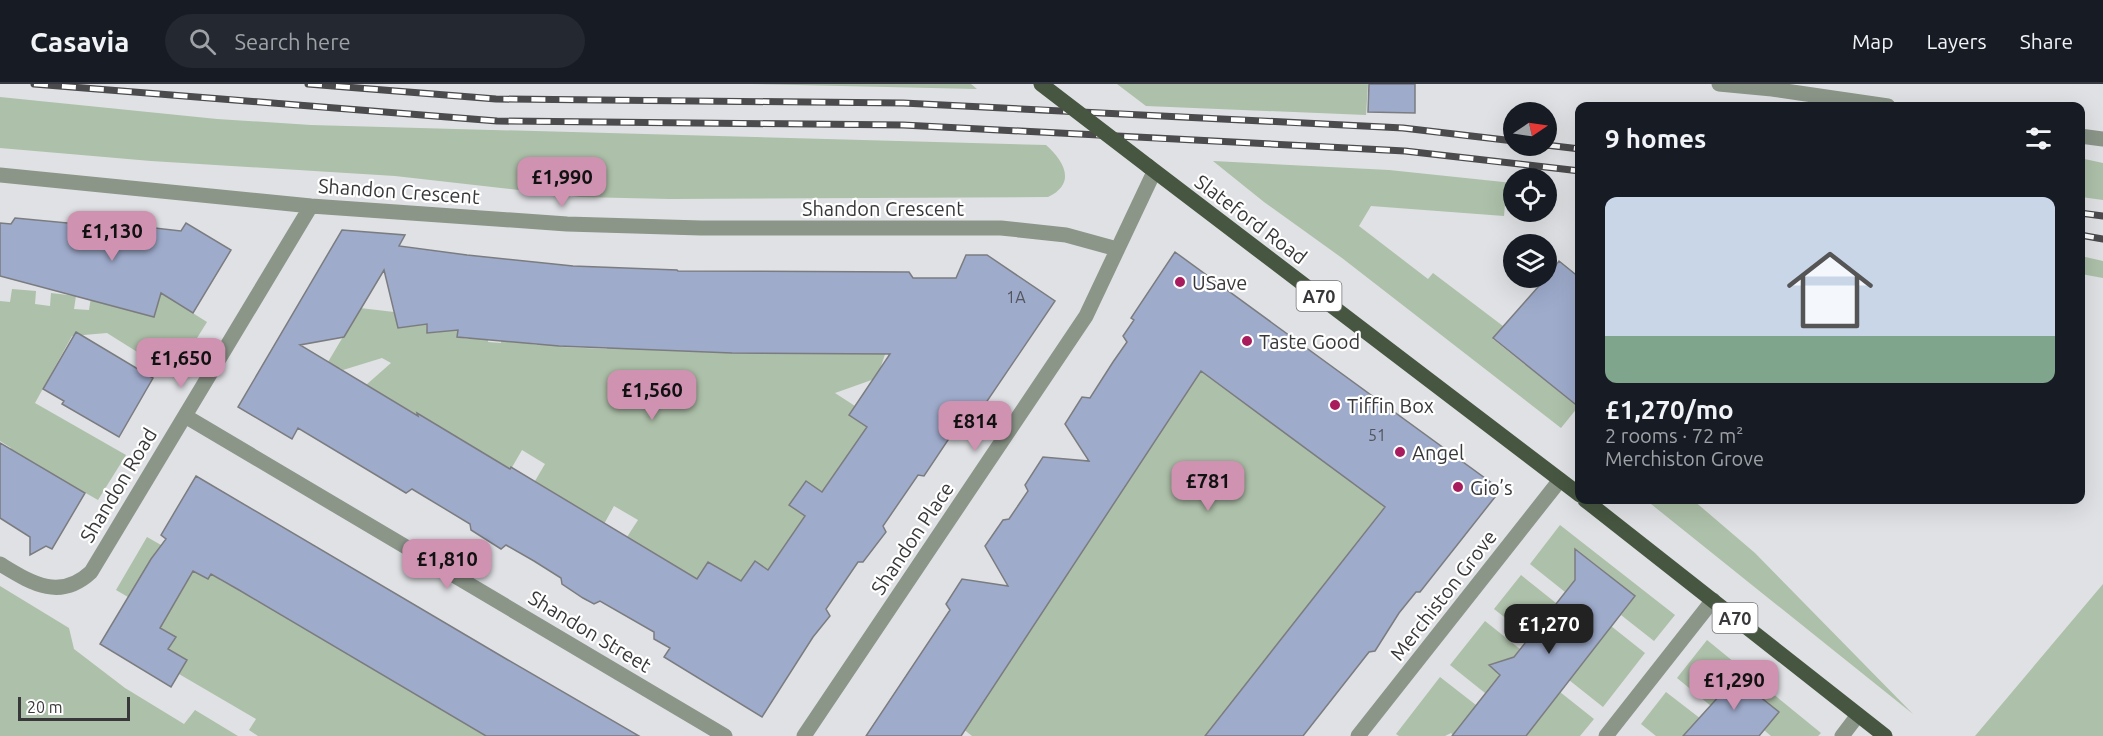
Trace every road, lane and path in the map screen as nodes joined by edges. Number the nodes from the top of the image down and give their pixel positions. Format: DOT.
graph roads {
  1 [pos="1041,84"];
  2 [pos="1719,84"];
  3 [pos="1774,86"];
  4 [pos="1865,102"];
  5 [pos="2085,137"];
  6 [pos="2103,139"];
  7 [pos="1151,169"];
  8 [pos="0,175"];
  9 [pos="311,206"];
  10 [pos="1118,249"];
  11 [pos="184,416"];
  12 [pos="1560,480"];
  13 [pos="1575,491"];
  14 [pos="1590,504"];
  15 [pos="0,564"];
  16 [pos="1713,600"];
  17 [pos="1858,715"];
  18 [pos="725,736"];
  19 [pos="804,736"];
  20 [pos="1358,736"];
  21 [pos="1606,736"];
  22 [pos="1842,736"];
  23 [pos="1885,736"];
  1 -- 7 [label="main road, Slateford Road / A70, bridge"];
  2 -- 3 [label="street"];
  3 -- 4 [label="street"];
  5 -- 6 [label="street"];
  7 -- 10 [label="street, Shandon Place"];
  7 -- 12 [label="main road, Slateford Road / A70"];
  8 -- 9 [label="street, Shandon Crescent"];
  9 -- 10 [label="street, Shandon Crescent"];
  9 -- 11 [label="street, Shandon Road"];
  10 -- 19 [label="street, Shandon Place"];
  11 -- 15 [label="street, Shandon Road"];
  11 -- 18 [label="street, Shandon Street"];
  12 -- 13 [label="main road, Slateford Road / A70"];
  12 -- 20 [label="street, Merchiston Grove"];
  14 -- 16 [label="main road, A70"];
  16 -- 17 [label="main road, A70"];
  16 -- 21 [label="street"];
  17 -- 22 [label="street"];
  17 -- 23 [label="main road, A70"];
}
